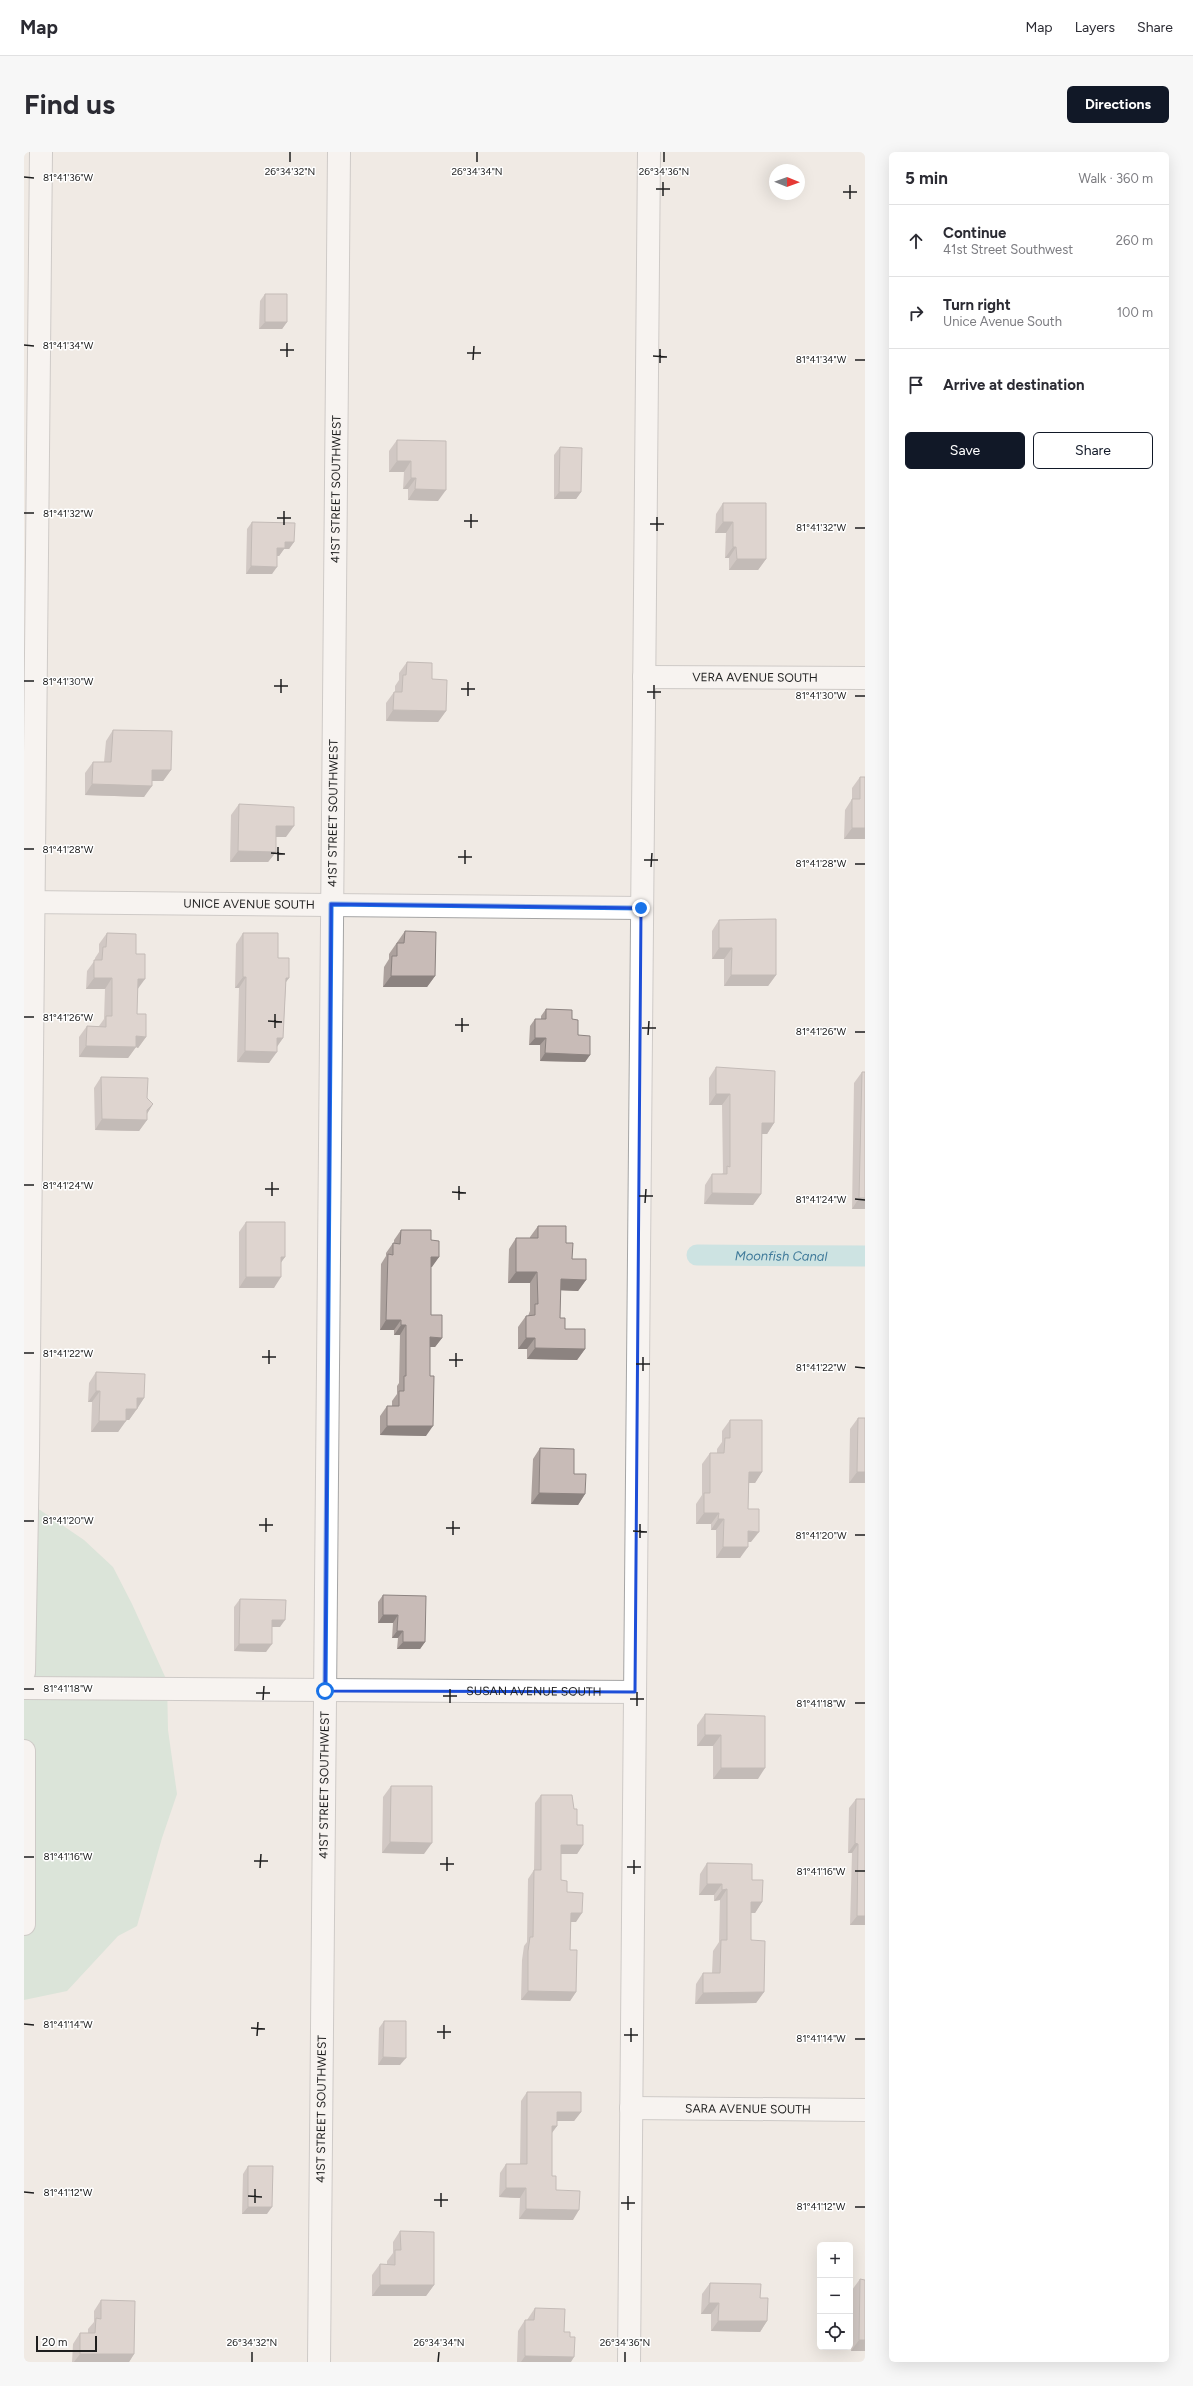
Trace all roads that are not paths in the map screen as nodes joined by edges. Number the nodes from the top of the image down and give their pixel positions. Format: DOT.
graph roads {
  1 [pos="41,152"];
  2 [pos="339,152"];
  3 [pos="649,152"];
  4 [pos="644,677"];
  5 [pos="865,678"];
  6 [pos="29,902"];
  7 [pos="331,904"];
  8 [pos="641,908"];
  9 [pos="27,1201"];
  10 [pos="24,1672"];
  11 [pos="24,1688"];
  12 [pos="325,1691"];
  13 [pos="635,1692"];
  14 [pos="24,1751"];
  15 [pos="24,1924"];
  16 [pos="631,2108"];
  17 [pos="865,2110"];
  18 [pos="319,2362"];
  19 [pos="629,2362"];
  1 -- 6 [label="street"];
  2 -- 7 [label="street, 41ST STREET SOUTHWEST"];
  3 -- 4 [label="street"];
  4 -- 5 [label="street, VERA AVENUE SOUTH"];
  4 -- 8 [label="street"];
  6 -- 7 [label="street, UNICE AVENUE SOUTH"];
  6 -- 9 [label="street"];
  7 -- 8 [label="street, UNICE AVENUE SOUTH"];
  7 -- 12 [label="street, 41ST STREET SOUTHWEST"];
  8 -- 13 [label="street"];
  9 -- 10 [label="street"];
  11 -- 12 [label="street, SUSAN AVENUE SOUTH"];
  12 -- 13 [label="street, SUSAN AVENUE SOUTH"];
  12 -- 18 [label="street, 41ST STREET SOUTHWEST"];
  13 -- 16 [label="street"];
  14 -- 15 [label="street"];
  16 -- 17 [label="street, SARA AVENUE SOUTH"];
  16 -- 19 [label="street"];
}
